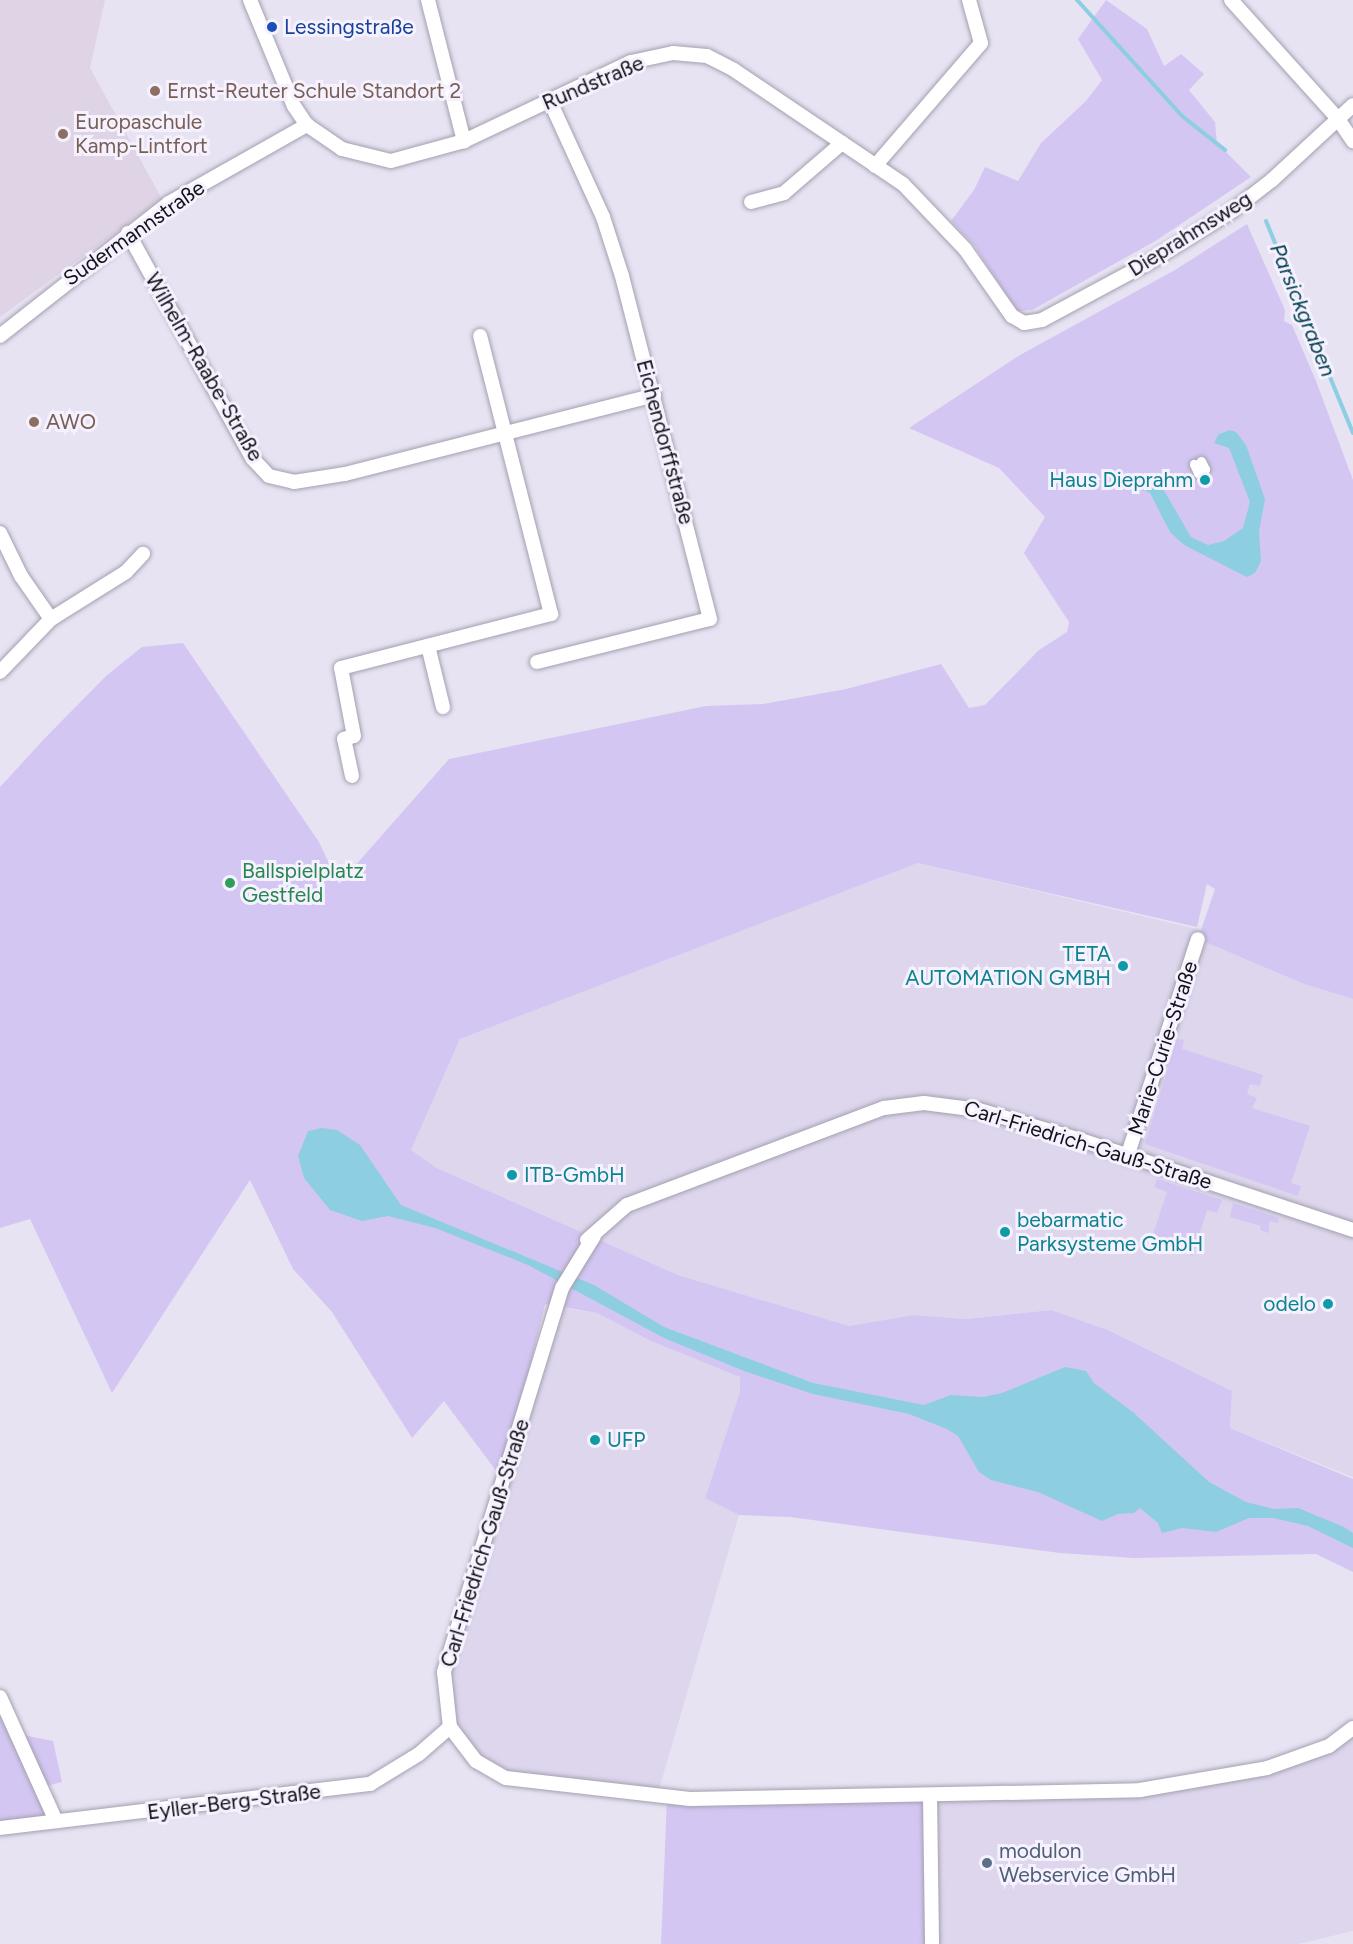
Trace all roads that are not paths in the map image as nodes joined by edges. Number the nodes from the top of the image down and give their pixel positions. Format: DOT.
graph roads {
  1 [pos="250,0"];
  2 [pos="428,0"];
  3 [pos="969,0"];
  4 [pos="1231,0"];
  5 [pos="550,101"];
  6 [pos="1353,105"];
  7 [pos="1338,119"];
  8 [pos="308,125"];
  9 [pos="464,141"];
  10 [pos="1353,141"];
  11 [pos="842,143"];
  12 [pos="875,166"];
  13 [pos="751,202"];
  14 [pos="128,233"];
  15 [pos="1024,323"];
  16 [pos="0,336"];
  17 [pos="480,336"];
  18 [pos="654,395"];
  19 [pos="505,435"];
  20 [pos="0,533"];
  21 [pos="143,554"];
  22 [pos="51,619"];
  23 [pos="428,646"];
  24 [pos="537,662"];
  25 [pos="0,672"];
  26 [pos="443,707"];
  27 [pos="352,776"];
  28 [pos="1198,939"];
  29 [pos="1127,1157"];
  30 [pos="1353,1230"];
  31 [pos="0,1696"];
  32 [pos="450,1727"];
  33 [pos="1353,1728"];
  34 [pos="930,1796"];
  35 [pos="56,1821"];
  36 [pos="0,1828"];
  37 [pos="932,1944"];
  1 -- 8 [label="street, Rundstraße"];
  2 -- 9 [label="street"];
  3 -- 12 [label="street"];
  4 -- 7 [label="street"];
  5 -- 9 [label="street, Rundstraße"];
  5 -- 11 [label="street, Rundstraße"];
  5 -- 18 [label="street, Eichendorffstraße"];
  6 -- 7 [label="street, Dieprahmsweg"];
  7 -- 10 [label="street"];
  7 -- 15 [label="street, Dieprahmsweg"];
  8 -- 9 [label="street, Rundstraße"];
  8 -- 14 [label="street, Sudermannstraße"];
  11 -- 12 [label="street, Rundstraße"];
  11 -- 13 [label="street"];
  12 -- 15 [label="street, Rundstraße"];
  14 -- 16 [label="street, Sudermannstraße"];
  14 -- 19 [label="street, Wilhelm-Raabe-Straße"];
  17 -- 19 [label="street"];
  18 -- 19 [label="street, Wilhelm-Raabe-Straße"];
  18 -- 24 [label="street, Eichendorffstraße"];
  19 -- 23 [label="street"];
  20 -- 22 [label="street"];
  21 -- 22 [label="street"];
  22 -- 25 [label="street"];
  23 -- 26 [label="street"];
  23 -- 27 [label="street"];
  28 -- 29 [label="street, Marie-Curie-Straße"];
  29 -- 30 [label="street, Carl-Friedrich-Gauß-Straße"];
  29 -- 32 [label="street, Carl-Friedrich-Gauß-Straße"];
  31 -- 35 [label="street"];
  32 -- 34 [label="street"];
  32 -- 35 [label="street, Eyller-Berg-Straße"];
  33 -- 34 [label="street"];
  34 -- 37 [label="street"];
  35 -- 36 [label="street, Eyller-Berg-Straße"];
}
